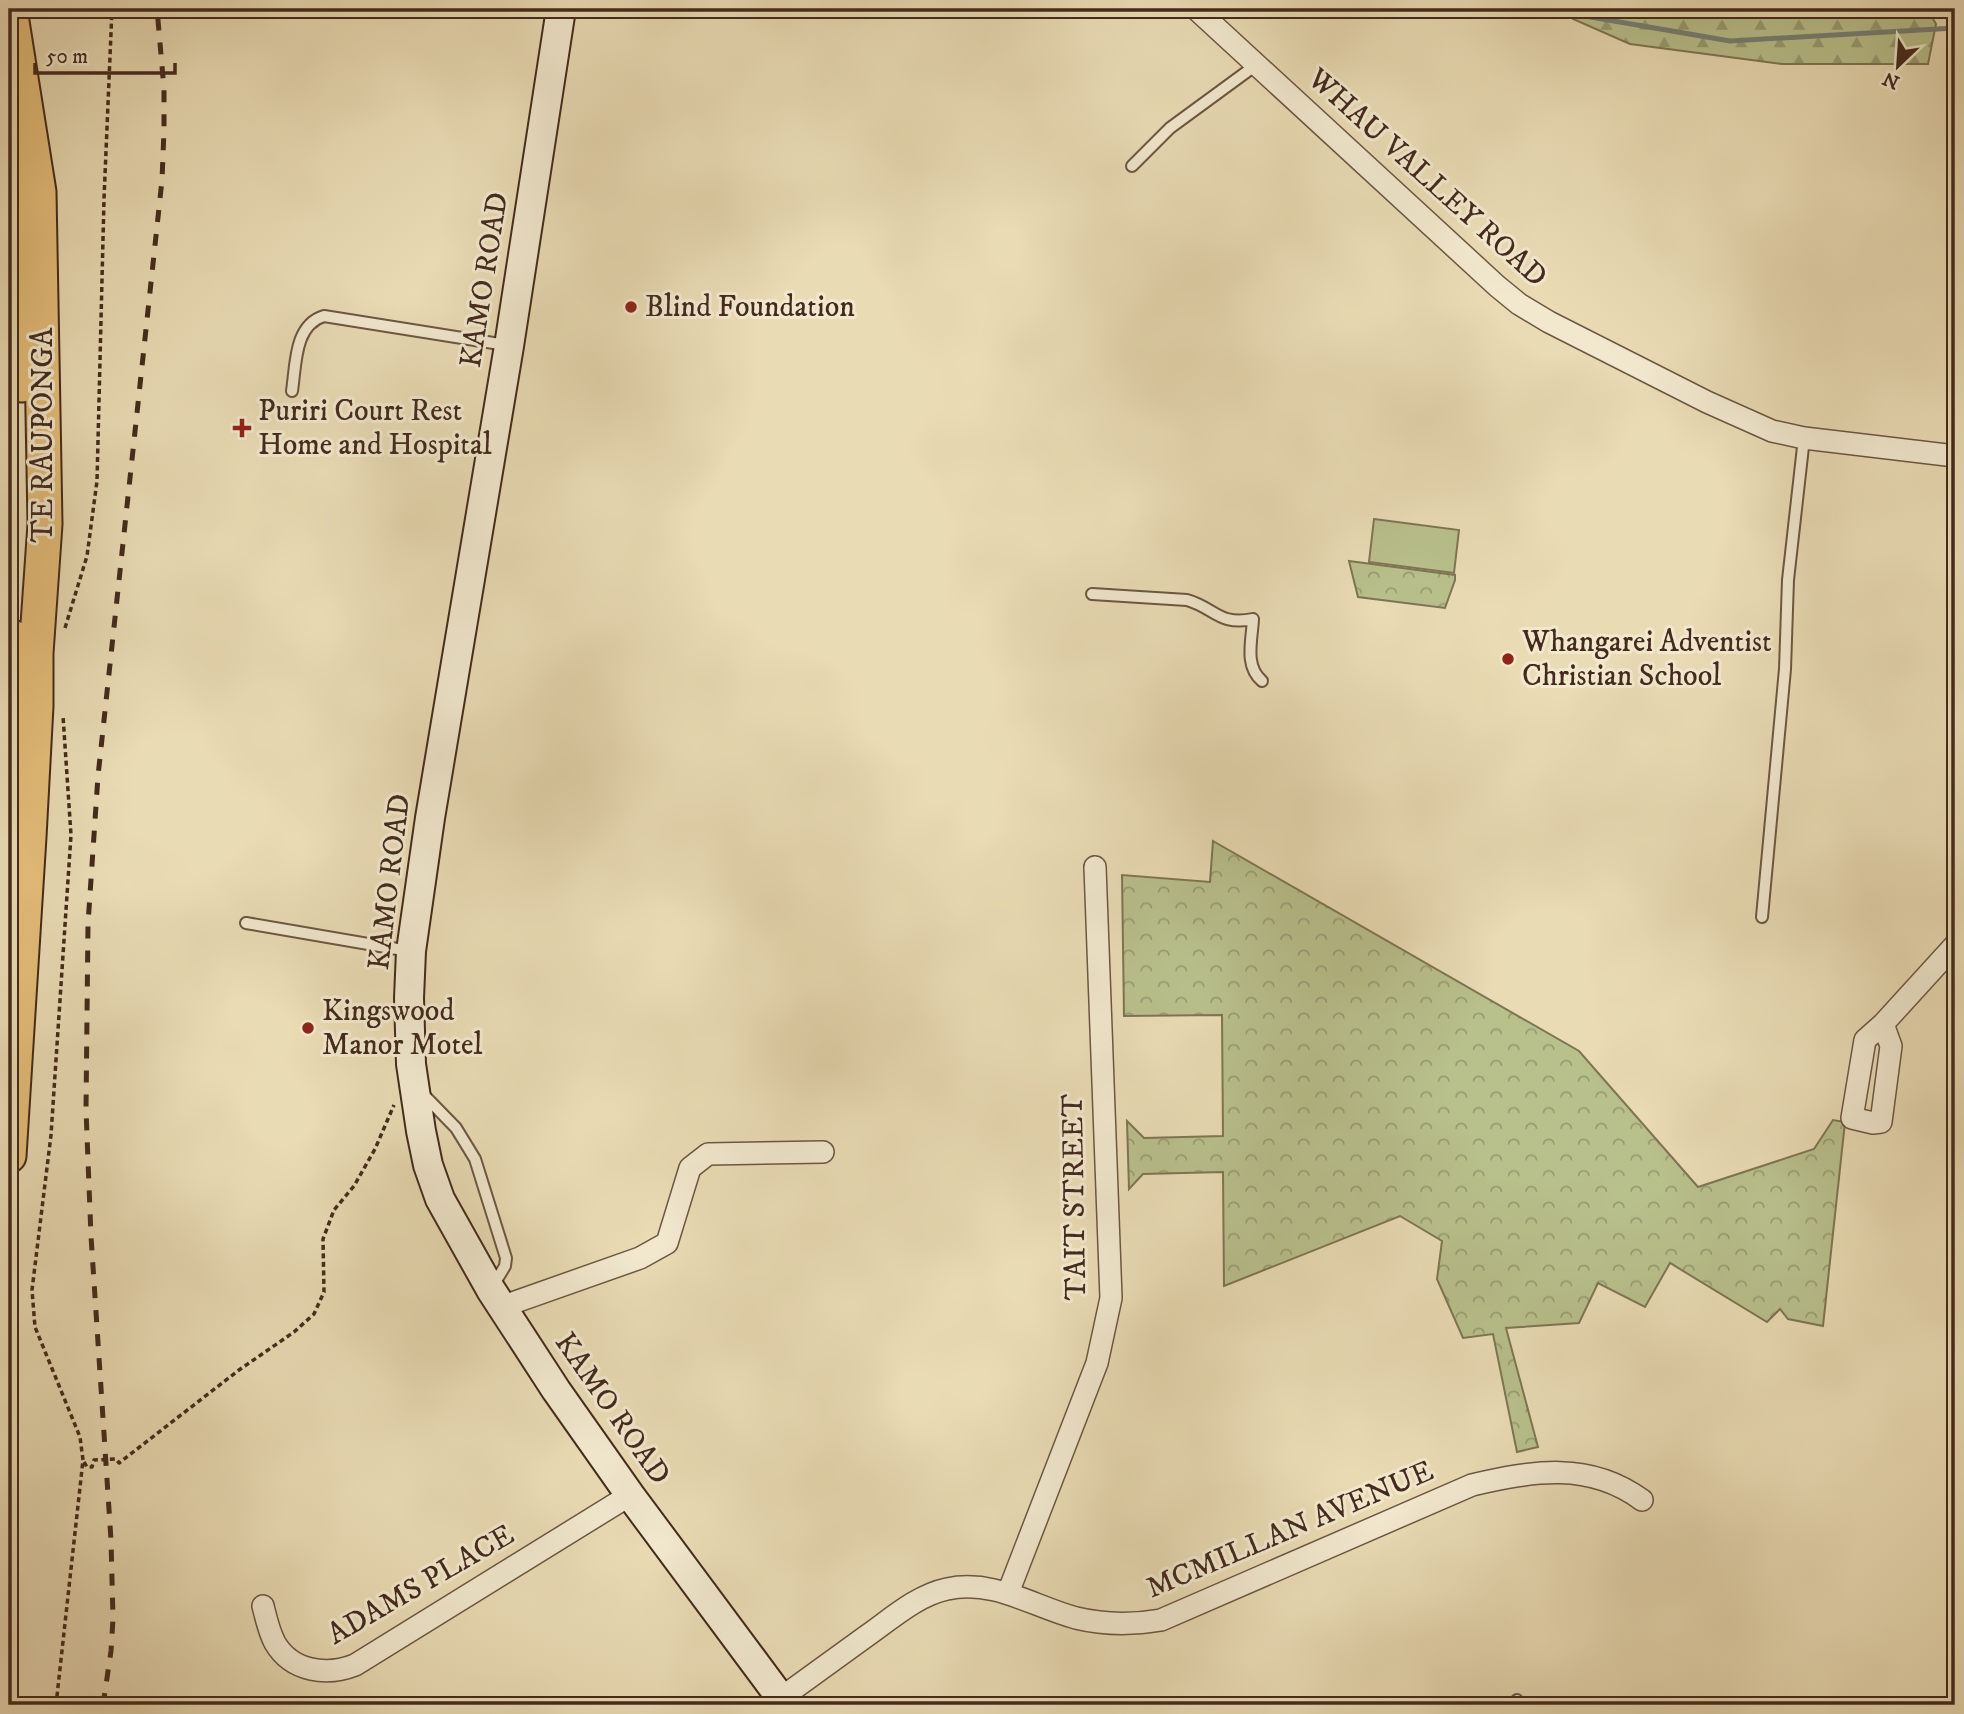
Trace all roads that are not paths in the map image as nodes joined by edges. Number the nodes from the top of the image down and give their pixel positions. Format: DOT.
graph roads {
  1 [pos="10,9"];
  2 [pos="562,9"];
  3 [pos="1196,9"];
  4 [pos="1256,65"];
  5 [pos="9,163"];
  6 [pos="1132,166"];
  7 [pos="509,346"];
  8 [pos="292,391"];
  9 [pos="1804,438"];
  10 [pos="1955,456"];
  11 [pos="1092,594"];
  12 [pos="12,622"];
  13 [pos="1262,681"];
  14 [pos="25,696"];
  15 [pos="9,762"];
  16 [pos="1095,867"];
  17 [pos="1762,917"];
  18 [pos="246,923"];
  19 [pos="1955,945"];
  20 [pos="411,951"];
  21 [pos="1883,1024"];
  22 [pos="405,1093"];
  23 [pos="823,1152"];
  24 [pos="9,1156"];
  25 [pos="496,1298"];
  26 [pos="630,1495"];
  27 [pos="1642,1500"];
  28 [pos="1008,1593"];
  29 [pos="263,1606"];
  30 [pos="784,1701"];
  1 -- 14 [label="highway, TE RAUPONGA"];
  2 -- 7 [label="main road, KAMO ROAD"];
  3 -- 4 [label="street, WHAU VALLEY ROAD"];
  4 -- 6 [label="lane"];
  4 -- 9 [label="street, WHAU VALLEY ROAD"];
  5 -- 12 [label="highway, TE RAUPONGA"];
  7 -- 8 [label="lane"];
  7 -- 20 [label="main road, KAMO ROAD"];
  9 -- 10 [label="street, WHAU VALLEY ROAD"];
  9 -- 17 [label="lane"];
  11 -- 13 [label="lane"];
  12 -- 14 [label="highway, TE RAUPONGA"];
  14 -- 15 [label="highway, TE RAUPONGA"];
  14 -- 24 [label="highway, TE RAUPONGA"];
  16 -- 28 [label="street, TAIT STREET"];
  18 -- 20 [label="lane"];
  19 -- 21 [label="street"];
  20 -- 22 [label="main road, KAMO ROAD"];
  22 -- 25 [label="main road, KAMO ROAD"];
  22 -- 25 [label="lane"];
  23 -- 25 [label="street"];
  25 -- 26 [label="main road, KAMO ROAD"];
  26 -- 29 [label="street, ADAMS PLACE"];
  26 -- 30 [label="main road, KAMO ROAD"];
  27 -- 28 [label="street, MCMILLAN AVENUE"];
  28 -- 30 [label="street, MCMILLAN AVENUE"];
}
